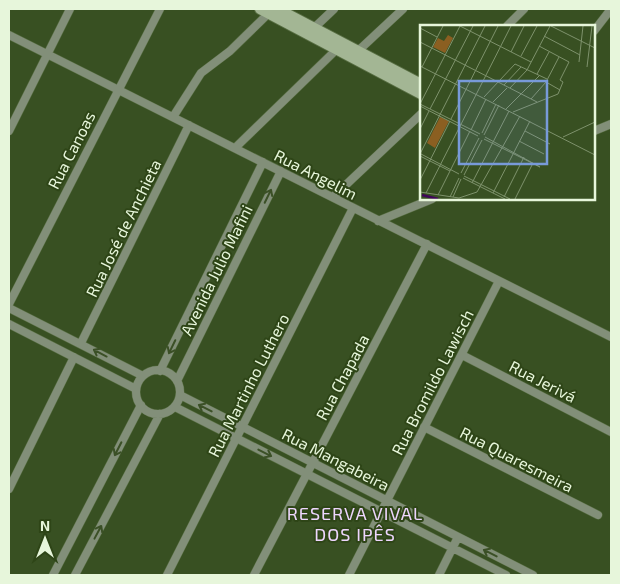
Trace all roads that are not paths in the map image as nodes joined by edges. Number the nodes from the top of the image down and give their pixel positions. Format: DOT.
graph roads {
  1 [pos="70,9"];
  2 [pos="160,9"];
  3 [pos="334,9"];
  4 [pos="404,9"];
  5 [pos="524,9"];
  6 [pos="611,9"];
  7 [pos="270,10"];
  8 [pos="508,25"];
  9 [pos="314,28"];
  10 [pos="595,30"];
  11 [pos="9,35"];
  12 [pos="337,49"];
  13 [pos="358,50"];
  14 [pos="47,54"];
  15 [pos="420,83"];
  16 [pos="117,90"];
  17 [pos="420,93"];
  18 [pos="420,115"];
  19 [pos="173,117"];
  20 [pos="611,124"];
  21 [pos="189,125"];
  22 [pos="9,131"];
  23 [pos="595,131"];
  24 [pos="235,148"];
  25 [pos="263,162"];
  26 [pos="281,171"];
  27 [pos="333,197"];
  28 [pos="429,200"];
  29 [pos="353,208"];
  30 [pos="378,220"];
  31 [pos="427,244"];
  32 [pos="499,281"];
  33 [pos="9,306"];
  34 [pos="9,324"];
  35 [pos="611,337"];
  36 [pos="81,343"];
  37 [pos="462,355"];
  38 [pos="74,357"];
  39 [pos="160,371"];
  40 [pos="144,376"];
  41 [pos="177,381"];
  42 [pos="136,390"];
  43 [pos="180,395"];
  44 [pos="141,406"];
  45 [pos="175,407"];
  46 [pos="160,414"];
  47 [pos="242,427"];
  48 [pos="424,427"];
  49 [pos="611,432"];
  50 [pos="236,438"];
  51 [pos="313,463"];
  52 [pos="307,474"];
  53 [pos="9,489"];
  54 [pos="387,501"];
  55 [pos="381,512"];
  56 [pos="598,515"];
  57 [pos="458,537"];
  58 [pos="453,548"];
  59 [pos="529,574"];
  60 [pos="53,575"];
  61 [pos="76,575"];
  62 [pos="167,575"];
  63 [pos="254,575"];
  64 [pos="349,575"];
  65 [pos="439,575"];
  66 [pos="506,575"];
  1 -- 14 [label="street"];
  2 -- 16 [label="street, Rua Canoas"];
  3 -- 9 [label="street"];
  4 -- 13 [label="street"];
  5 -- 8 [label="street"];
  6 -- 10 [label="street"];
  7 -- 9 [label="street"];
  7 -- 12 [label="street"];
  7 -- 19 [label="street"];
  9 -- 13 [label="street"];
  11 -- 14 [label="street, Rua Angelim"];
  12 -- 17 [label="street"];
  12 -- 24 [label="street"];
  13 -- 15 [label="street"];
  14 -- 16 [label="street, Rua Angelim"];
  14 -- 22 [label="street"];
  16 -- 19 [label="street, Rua Angelim"];
  16 -- 33 [label="street, Rua Canoas"];
  18 -- 27 [label="street"];
  19 -- 21 [label="street, Rua Angelim"];
  20 -- 23 [label="street"];
  21 -- 24 [label="street, Rua Angelim"];
  21 -- 36 [label="street, Rua José de Anchieta"];
  24 -- 25 [label="street, Rua Angelim"];
  25 -- 26 [label="street, Rua Angelim"];
  25 -- 39 [label="street, Avenida Julio Mafini, one-way"];
  26 -- 27 [label="street, Rua Angelim"];
  41 -- 26 [label="street, Avenida Julio Mafini, one-way"];
  27 -- 29 [label="street, Rua Angelim"];
  28 -- 30 [label="street"];
  29 -- 30 [label="street, Rua Angelim"];
  29 -- 47 [label="street, Rua Martinho Luthero"];
  30 -- 31 [label="street, Rua Angelim"];
  31 -- 32 [label="street, Rua Angelim"];
  31 -- 51 [label="street, Rua Chapada"];
  32 -- 35 [label="street, Rua Angelim"];
  32 -- 37 [label="street, Rua Bromildo Lawisch"];
  33 -- 36 [label="street"];
  34 -- 38 [label="street"];
  40 -- 36 [label="street, one-way"];
  37 -- 48 [label="street, Rua Bromildo Lawisch"];
  37 -- 49 [label="street, Rua Jerivá"];
  38 -- 42 [label="street"];
  38 -- 53 [label="street"];
  39 -- 40 [label="street"];
  39 -- 41 [label="street"];
  40 -- 42 [label="street"];
  41 -- 43 [label="street"];
  42 -- 44 [label="street"];
  43 -- 45 [label="street"];
  47 -- 43 [label="street, Rua Mangabeira, one-way"];
  44 -- 46 [label="street"];
  44 -- 60 [label="street, one-way"];
  45 -- 46 [label="street"];
  45 -- 50 [label="street, Rua Mangabeira"];
  61 -- 46 [label="street, one-way"];
  47 -- 50 [label="street, Rua Martinho Luthero"];
  47 -- 51 [label="street, Rua Mangabeira"];
  48 -- 54 [label="street, Rua Bromildo Lawisch"];
  48 -- 56 [label="street, Rua Quaresmeira"];
  50 -- 52 [label="street, Rua Mangabeira, one-way"];
  50 -- 62 [label="street, Rua Martinho Luthero"];
  51 -- 52 [label="street, Rua Chapada"];
  51 -- 54 [label="street, Rua Mangabeira"];
  52 -- 55 [label="street, Rua Mangabeira"];
  52 -- 63 [label="street, Rua Chapada"];
  54 -- 55 [label="street, Rua Bromildo Lawisch"];
  54 -- 57 [label="street, Rua Mangabeira"];
  55 -- 58 [label="street, Rua Mangabeira"];
  55 -- 64 [label="street, Rua Bromildo Lawisch"];
  57 -- 58 [label="street"];
  59 -- 57 [label="street, Rua Mangabeira, one-way"];
  58 -- 65 [label="street"];
  58 -- 66 [label="street, Rua Mangabeira"];
}
